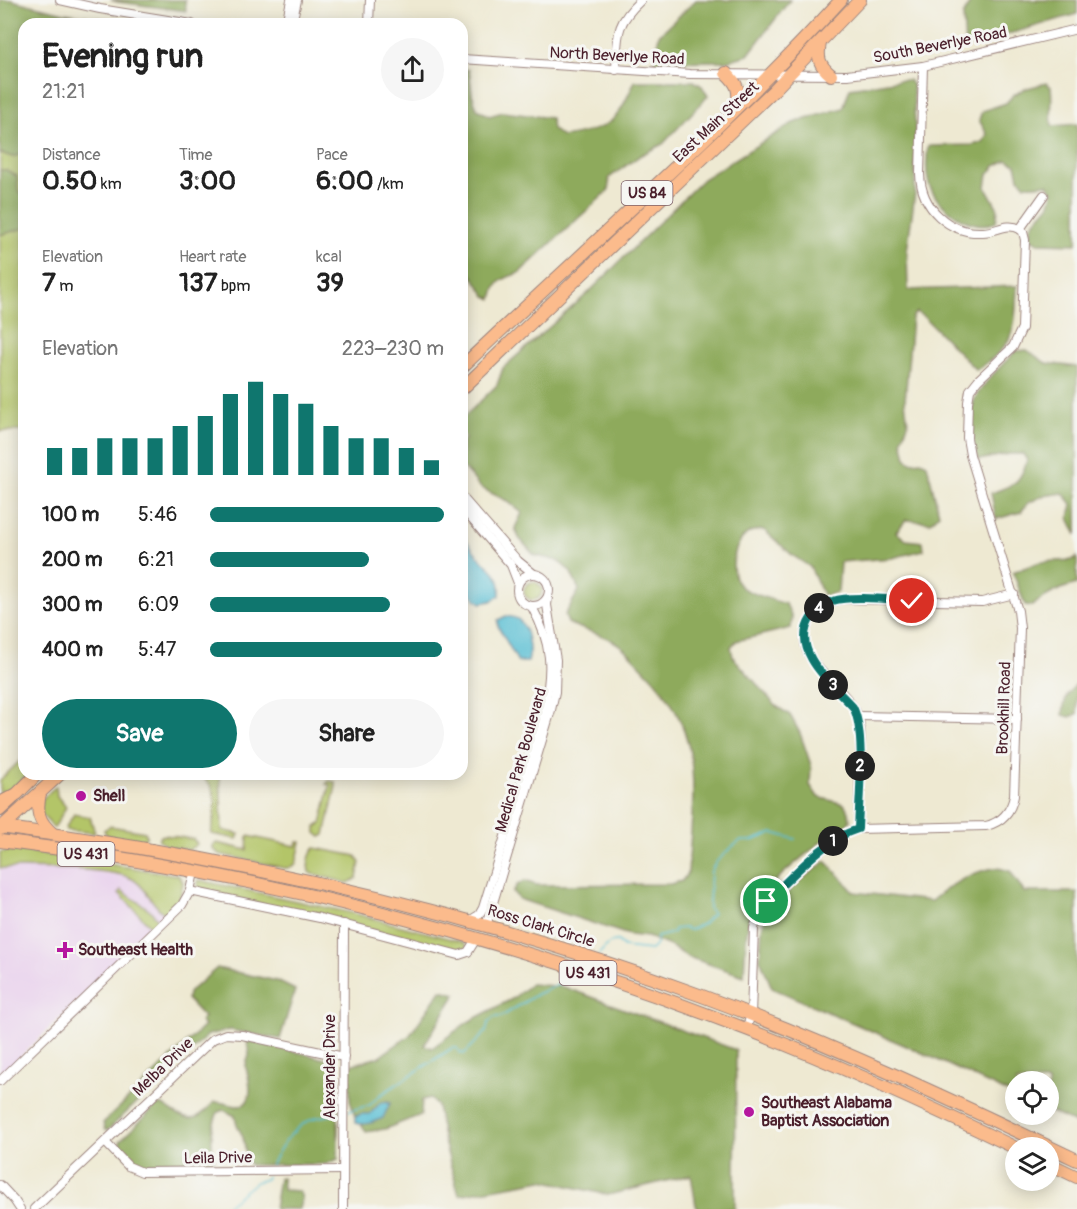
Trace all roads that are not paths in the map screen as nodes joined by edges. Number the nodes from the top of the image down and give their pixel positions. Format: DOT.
graph roads {
  1 [pos="60,0"];
  2 [pos="291,0"];
  3 [pos="297,0"];
  4 [pos="370,0"];
  5 [pos="641,0"];
  6 [pos="841,0"];
  7 [pos="860,0"];
  8 [pos="155,18"];
  9 [pos="287,18"];
  10 [pos="293,18"];
  11 [pos="369,18"];
  12 [pos="1077,29"];
  13 [pos="820,43"];
  14 [pos="468,59"];
  15 [pos="923,66"];
  16 [pos="616,70"];
  17 [pos="726,74"];
  18 [pos="770,75"];
  19 [pos="789,75"];
  20 [pos="831,75"];
  21 [pos="737,106"];
  22 [pos="1044,195"];
  23 [pos="1020,229"];
  24 [pos="468,361"];
  25 [pos="468,384"];
  26 [pos="468,504"];
  27 [pos="468,515"];
  28 [pos="534,574"];
  29 [pos="518,583"];
  30 [pos="1014,594"];
  31 [pos="548,597"];
  32 [pos="532,607"];
  33 [pos="858,716"];
  34 [pos="1017,719"];
  35 [pos="31,780"];
  36 [pos="54,780"];
  37 [pos="40,793"];
  38 [pos="17,794"];
  39 [pos="0,803"];
  40 [pos="0,811"];
  41 [pos="1,828"];
  42 [pos="858,829"];
  43 [pos="52,834"];
  44 [pos="0,842"];
  45 [pos="22,844"];
  46 [pos="0,850"];
  47 [pos="198,857"];
  48 [pos="194,872"];
  49 [pos="190,891"];
  50 [pos="469,921"];
  51 [pos="344,924"];
  52 [pos="492,928"];
  53 [pos="460,934"];
  54 [pos="476,939"];
  55 [pos="751,1015"];
  56 [pos="746,1029"];
  57 [pos="344,1057"];
  58 [pos="864,1061"];
  59 [pos="858,1075"];
  60 [pos="0,1081"];
  61 [pos="105,1142"];
  62 [pos="1005,1143"];
  63 [pos="1077,1160"];
  64 [pos="1059,1168"];
  65 [pos="343,1170"];
  66 [pos="1074,1175"];
  67 [pos="0,1185"];
  68 [pos="20,1209"];
  69 [pos="34,1209"];
  70 [pos="343,1209"];
  1 -- 8 [label="street"];
  2 -- 9 [label="street"];
  3 -- 10 [label="street"];
  4 -- 11 [label="street"];
  5 -- 16 [label="street"];
  6 -- 18 [label="highway, East Main Street / US 84"];
  7 -- 13 [label="highway, East Main Street / US 84"];
  12 -- 15 [label="street, South Beverlye Road"];
  13 -- 19 [label="highway, East Main Street / US 84"];
  13 -- 20 [label="highway"];
  14 -- 16 [label="street, North Beverlye Road"];
  15 -- 20 [label="street, South Beverlye Road"];
  15 -- 23 [label="street"];
  16 -- 17 [label="street, North Beverlye Road"];
  17 -- 18 [label="street, North Beverlye Road"];
  17 -- 21 [label="highway"];
  18 -- 19 [label="street, South Beverlye Road"];
  18 -- 21 [label="highway, East Main Street / US 84"];
  19 -- 20 [label="street, South Beverlye Road"];
  19 -- 25 [label="highway, East Main Street / US 84"];
  21 -- 24 [label="highway, East Main Street / US 84"];
  22 -- 23 [label="street"];
  23 -- 30 [label="street, Brookhill Road"];
  26 -- 28 [label="street"];
  27 -- 29 [label="street"];
  28 -- 29 [label="street"];
  28 -- 31 [label="street"];
  29 -- 32 [label="street"];
  30 -- 33 [label="street"];
  30 -- 34 [label="street, Brookhill Road"];
  31 -- 32 [label="street"];
  31 -- 52 [label="street, Medical Park Boulevard"];
  32 -- 50 [label="street, Medical Park Boulevard"];
  33 -- 34 [label="street"];
  33 -- 42 [label="street"];
  34 -- 42 [label="street, Brookhill Road"];
  35 -- 38 [label="highway"];
  36 -- 37 [label="highway"];
  37 -- 41 [label="highway"];
  37 -- 43 [label="highway"];
  38 -- 39 [label="highway"];
  38 -- 40 [label="main road"];
  41 -- 43 [label="highway, Ross Clark Circle / US 431"];
  42 -- 55 [label="street, Brookhill Road"];
  43 -- 47 [label="highway, Ross Clark Circle / US 431"];
  44 -- 45 [label="highway, Ross Clark Circle / US 431"];
  45 -- 46 [label="highway"];
  45 -- 48 [label="highway, Ross Clark Circle / US 431"];
  47 -- 48 [label="highway"];
  47 -- 50 [label="highway, Ross Clark Circle / US 431"];
  48 -- 49 [label="street"];
  48 -- 53 [label="highway, Ross Clark Circle / US 431"];
  49 -- 51 [label="street"];
  49 -- 60 [label="street"];
  50 -- 52 [label="highway, Ross Clark Circle / US 431"];
  51 -- 54 [label="street"];
  51 -- 57 [label="street, Alexander Drive"];
  52 -- 53 [label="highway"];
  52 -- 54 [label="highway"];
  52 -- 55 [label="highway, Ross Clark Circle / US 431"];
  53 -- 54 [label="highway, Ross Clark Circle / US 431"];
  54 -- 56 [label="highway, Ross Clark Circle / US 431"];
  55 -- 56 [label="street, Brookhill Road"];
  55 -- 58 [label="highway, Ross Clark Circle / US 431"];
  56 -- 59 [label="highway, Ross Clark Circle / US 431"];
  57 -- 61 [label="street, Melba Drive"];
  57 -- 65 [label="street, Alexander Drive"];
  58 -- 59 [label="highway"];
  58 -- 63 [label="highway, Ross Clark Circle / US 431"];
  59 -- 62 [label="highway, Ross Clark Circle / US 431"];
  61 -- 65 [label="street, Leila Drive"];
  61 -- 69 [label="street, Melba Drive"];
  63 -- 66 [label="highway"];
  64 -- 66 [label="highway"];
  65 -- 70 [label="street, Alexander Drive"];
  67 -- 68 [label="street"];
}
